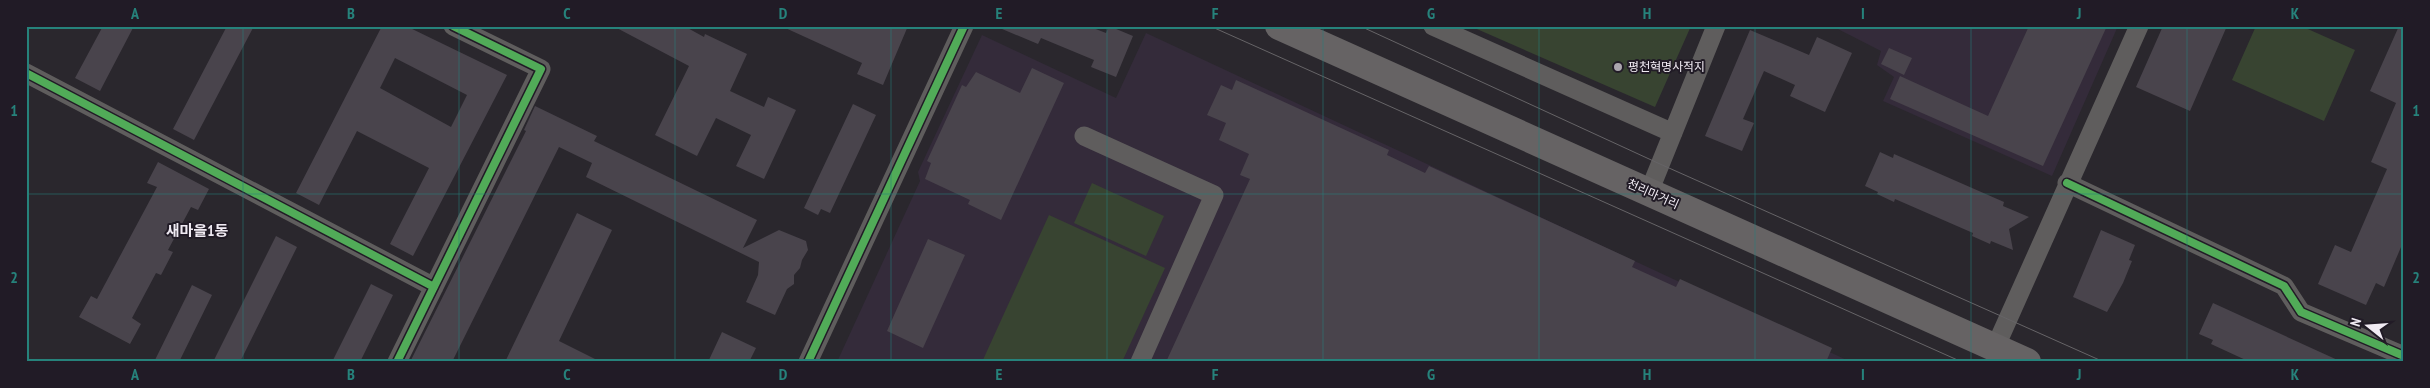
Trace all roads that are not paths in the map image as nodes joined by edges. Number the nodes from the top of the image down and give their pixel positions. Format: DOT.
graph roads {
  1 [pos="454,26"];
  2 [pos="964,26"];
  3 [pos="1279,26"];
  4 [pos="1433,26"];
  5 [pos="1716,26"];
  6 [pos="2139,26"];
  7 [pos="26,73"];
  8 [pos="1673,133"];
  9 [pos="1084,136"];
  10 [pos="2067,183"];
  11 [pos="1649,192"];
  12 [pos="434,287"];
  13 [pos="1995,348"];
  14 [pos="2404,356"];
  15 [pos="397,362"];
  16 [pos="808,362"];
  17 [pos="1140,362"];
  18 [pos="2027,362"];
  1 -- 12 [label="street"];
  2 -- 16 [label="street"];
  3 -- 11 [label="highway, 천리마거리"];
  4 -- 8 [label="street"];
  5 -- 8 [label="street"];
  6 -- 10 [label="street"];
  7 -- 12 [label="street"];
  8 -- 11 [label="street"];
  9 -- 17 [label="street"];
  10 -- 13 [label="street"];
  10 -- 14 [label="street"];
  11 -- 13 [label="highway, 천리마거리"];
  12 -- 15 [label="street"];
  13 -- 18 [label="highway, 천리마거리"];
}
